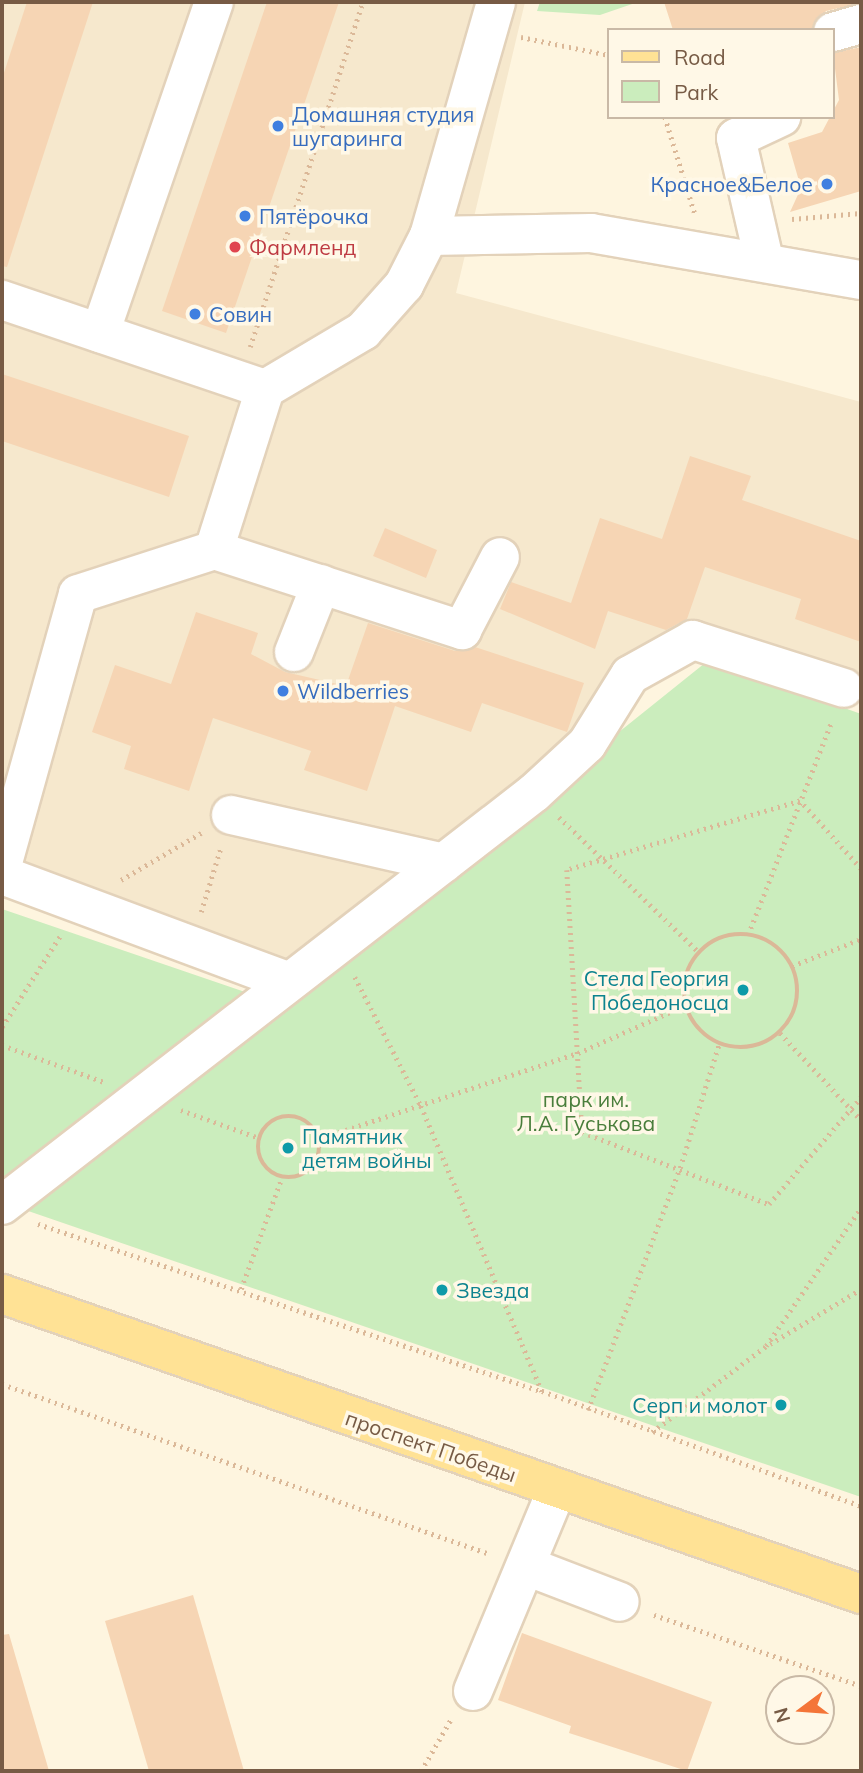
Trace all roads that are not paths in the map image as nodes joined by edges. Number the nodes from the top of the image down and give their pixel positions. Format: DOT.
graph roads {
  1 [pos="214,2"];
  2 [pos="492,15"];
  3 [pos="861,24"];
  4 [pos="835,32"];
  5 [pos="778,119"];
  6 [pos="429,236"];
  7 [pos="764,260"];
  8 [pos="861,280"];
  9 [pos="2,300"];
  10 [pos="100,333"];
  11 [pos="252,385"];
  12 [pos="214,550"];
  13 [pos="499,557"];
  14 [pos="320,584"];
  15 [pos="294,652"];
  16 [pos="844,688"];
  17 [pos="231,815"];
  18 [pos="444,863"];
  19 [pos="2,866"];
  20 [pos="2,875"];
  21 [pos="289,982"];
  22 [pos="15,1213"];
  23 [pos="2,1294"];
  24 [pos="556,1489"];
  25 [pos="529,1567"];
  26 [pos="861,1594"];
  27 [pos="620,1602"];
  28 [pos="473,1691"];
  1 -- 10 [label="lane"];
  2 -- 6 [label="lane"];
  3 -- 4 [label="lane"];
  5 -- 7 [label="lane"];
  6 -- 7 [label="lane"];
  6 -- 11 [label="lane"];
  7 -- 8 [label="lane"];
  9 -- 10 [label="lane"];
  10 -- 11 [label="lane"];
  11 -- 12 [label="lane"];
  12 -- 14 [label="lane"];
  12 -- 19 [label="lane"];
  13 -- 14 [label="lane"];
  14 -- 15 [label="lane"];
  16 -- 18 [label="lane"];
  17 -- 18 [label="lane"];
  18 -- 21 [label="lane"];
  20 -- 21 [label="lane"];
  21 -- 22 [label="lane"];
  23 -- 24 [label="main road, проспект Победы"];
  24 -- 25 [label="lane"];
  24 -- 26 [label="main road, проспект Победы"];
  25 -- 27 [label="lane"];
  25 -- 28 [label="lane"];
}
